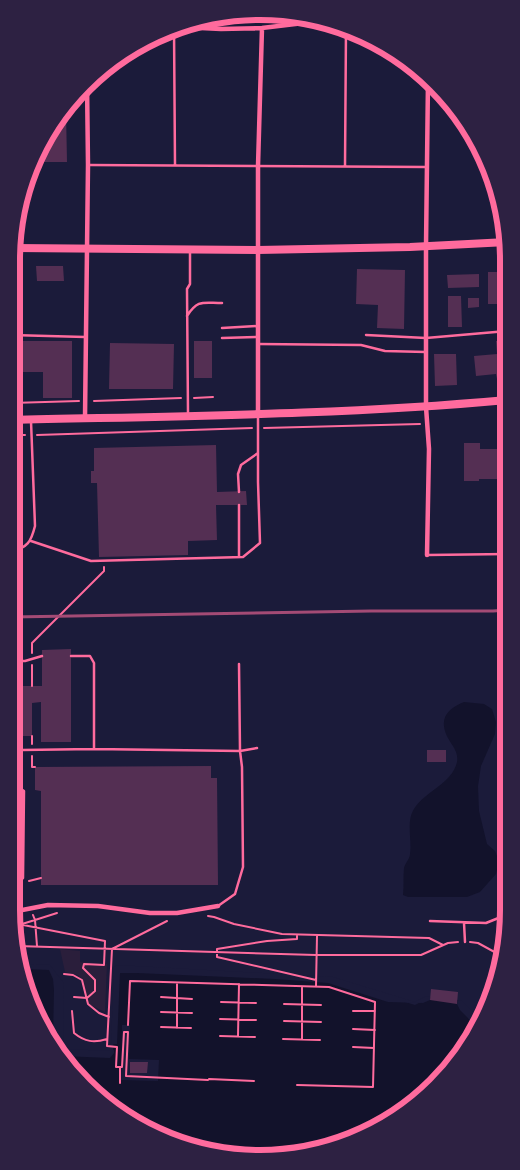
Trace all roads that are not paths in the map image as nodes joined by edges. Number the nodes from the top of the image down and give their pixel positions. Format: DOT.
graph roads {
  1 [pos="299,24"];
  2 [pos="198,28"];
  3 [pos="262,28"];
  4 [pos="174,36"];
  5 [pos="346,36"];
  6 [pos="428,88"];
  7 [pos="87,93"];
  8 [pos="88,165"];
  9 [pos="175,165"];
  10 [pos="258,166"];
  11 [pos="345,166"];
  12 [pos="427,167"];
  13 [pos="499,242"];
  14 [pos="426,246"];
  15 [pos="21,248"];
  16 [pos="87,249"];
  17 [pos="190,249"];
  18 [pos="258,250"];
  19 [pos="222,303"];
  20 [pos="187,316"];
  21 [pos="258,326"];
  22 [pos="222,328"];
  23 [pos="500,332"];
  24 [pos="366,335"];
  25 [pos="20,336"];
  26 [pos="86,337"];
  27 [pos="258,337"];
  28 [pos="222,338"];
  29 [pos="426,338"];
  30 [pos="258,344"];
  31 [pos="426,352"];
  32 [pos="500,401"];
  33 [pos="426,407"];
  34 [pos="258,414"];
  35 [pos="188,415"];
  36 [pos="85,418"];
  37 [pos="31,419"];
  38 [pos="20,420"];
  39 [pos="258,453"];
  40 [pos="239,492"];
  41 [pos="239,505"];
  42 [pos="31,541"];
  43 [pos="20,548"];
  44 [pos="500,554"];
  45 [pos="428,555"];
  46 [pos="240,557"];
  47 [pos="42,656"];
  48 [pos="71,656"];
  49 [pos="20,661"];
  50 [pos="239,664"];
  51 [pos="257,748"];
  52 [pos="94,749"];
  53 [pos="240,751"];
  54 [pos="20,757"];
  55 [pos="20,788"];
  56 [pos="20,881"];
  57 [pos="218,906"];
  58 [pos="20,907"];
  59 [pos="22,910"];
  60 [pos="500,918"];
  61 [pos="430,922"];
  62 [pos="464,922"];
  63 [pos="465,942"];
  1 -- 3 [label="street"];
  2 -- 3 [label="street"];
  3 -- 10 [label="street"];
  4 -- 9 [label="lane"];
  5 -- 11 [label="lane"];
  6 -- 12 [label="street"];
  7 -- 8 [label="street"];
  8 -- 9 [label="lane"];
  8 -- 16 [label="street"];
  9 -- 10 [label="lane"];
  10 -- 11 [label="lane"];
  10 -- 18 [label="street"];
  11 -- 12 [label="lane"];
  12 -- 14 [label="street"];
  13 -- 14 [label="main road"];
  14 -- 18 [label="main road"];
  14 -- 29 [label="street"];
  15 -- 16 [label="main road"];
  16 -- 17 [label="main road"];
  16 -- 26 [label="street"];
  17 -- 18 [label="main road"];
  17 -- 20 [label="lane"];
  18 -- 21 [label="street"];
  19 -- 20 [label="lane"];
  20 -- 35 [label="lane"];
  21 -- 22 [label="lane"];
  21 -- 27 [label="street"];
  23 -- 29 [label="lane"];
  24 -- 29 [label="lane"];
  25 -- 26 [label="lane"];
  26 -- 36 [label="street"];
  27 -- 28 [label="lane"];
  27 -- 30 [label="street"];
  29 -- 31 [label="street"];
  30 -- 31 [label="lane"];
  30 -- 34 [label="street"];
  31 -- 33 [label="street"];
  32 -- 33 [label="main road"];
  33 -- 34 [label="main road"];
  33 -- 45 [label="street"];
  34 -- 35 [label="main road"];
  34 -- 39 [label="lane"];
  35 -- 36 [label="main road"];
  36 -- 37 [label="main road"];
  37 -- 38 [label="main road"];
  37 -- 42 [label="lane"];
  39 -- 40 [label="lane"];
  39 -- 46 [label="lane"];
  41 -- 46 [label="lane"];
  42 -- 43 [label="lane"];
  42 -- 46 [label="lane"];
  44 -- 45 [label="lane"];
  47 -- 49 [label="lane"];
  48 -- 52 [label="lane"];
  50 -- 53 [label="lane"];
  51 -- 53 [label="lane"];
  52 -- 53 [label="lane"];
  52 -- 54 [label="lane"];
  53 -- 57 [label="lane"];
  55 -- 56 [label="lane"];
  57 -- 59 [label="street"];
  58 -- 59 [label="lane"];
  60 -- 62 [label="lane"];
  61 -- 62 [label="lane"];
  62 -- 63 [label="lane"];
}
